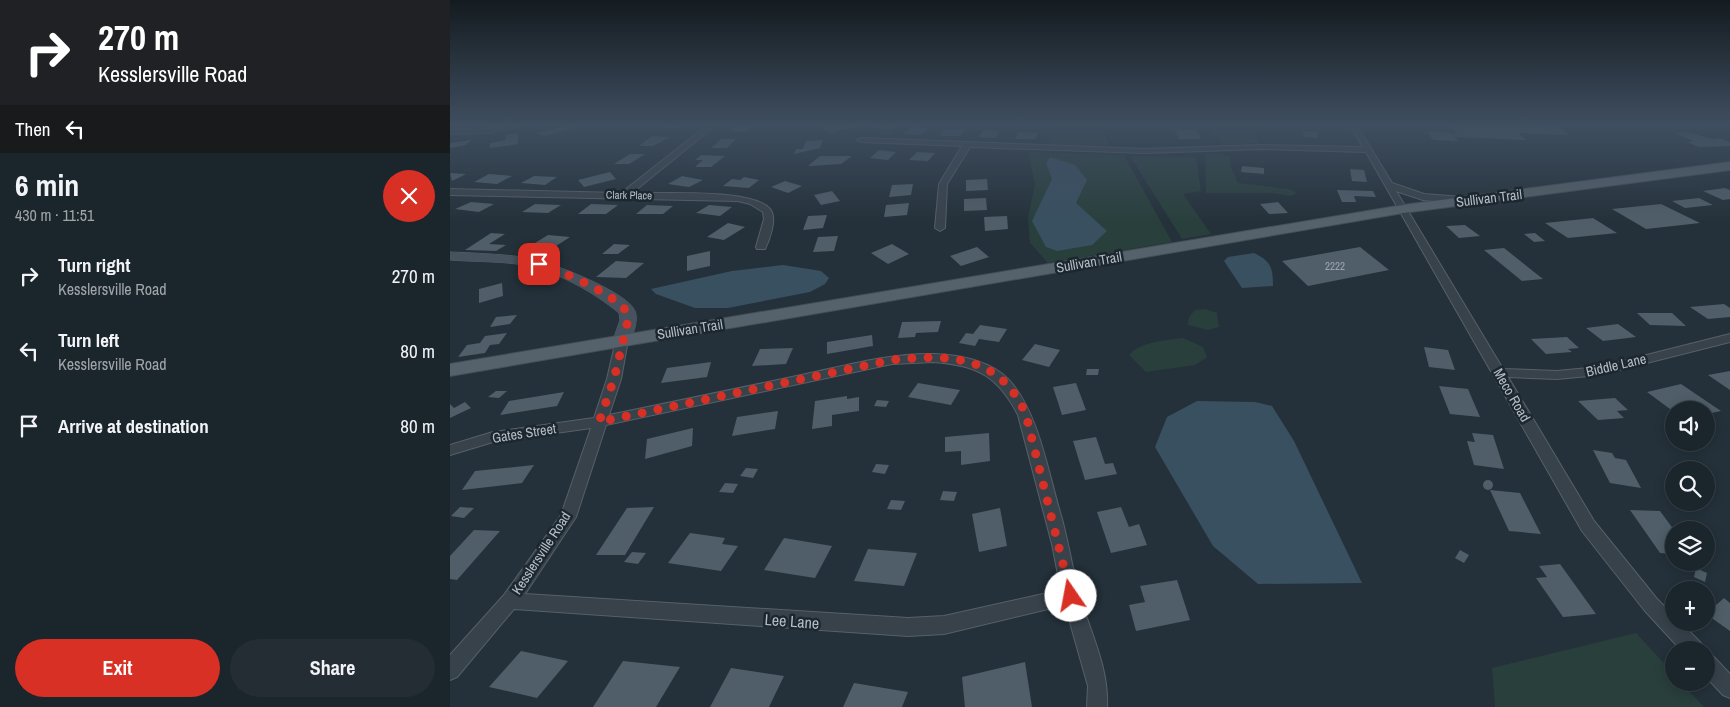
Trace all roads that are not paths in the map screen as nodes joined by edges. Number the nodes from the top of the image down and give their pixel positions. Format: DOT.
graph roads {
  1 [pos="672,157"];
  2 [pos="960,157"];
  3 [pos="1372,157"];
  4 [pos="1730,166"];
  5 [pos="1389,185"];
  6 [pos="452,193"];
  7 [pos="624,195"];
  8 [pos="1474,200"];
  9 [pos="1403,209"];
  10 [pos="940,228"];
  11 [pos="761,247"];
  12 [pos="450,256"];
  13 [pos="1730,338"];
  14 [pos="622,340"];
  15 [pos="450,370"];
  16 [pos="1499,374"];
  17 [pos="599,422"];
  18 [pos="450,450"];
  19 [pos="1071,596"];
  20 [pos="510,601"];
  21 [pos="1685,641"];
  22 [pos="450,670"];
  23 [pos="1715,672"];
  24 [pos="1730,688"];
  25 [pos="1096,707"];
  1 -- 7 [label="street"];
  2 -- 10 [label="street"];
  3 -- 5 [label="street, Meco Road"];
  4 -- 8 [label="main road, Sullivan Trail"];
  5 -- 8 [label="street"];
  5 -- 9 [label="street, Meco Road"];
  6 -- 7 [label="street, Clark Place"];
  7 -- 11 [label="street, Clark Place"];
  8 -- 9 [label="main road, Sullivan Trail"];
  9 -- 14 [label="main road, Sullivan Trail"];
  9 -- 16 [label="street, Meco Road"];
  12 -- 14 [label="main road, Kesslersville Road"];
  13 -- 16 [label="street, Biddle Lane"];
  14 -- 15 [label="main road, Sullivan Trail"];
  14 -- 17 [label="street, Kesslersville Road"];
  16 -- 21 [label="street, Meco Road"];
  17 -- 18 [label="street, Gates Street"];
  17 -- 19 [label="street, Gates Street"];
  17 -- 20 [label="street, Kesslersville Road"];
  19 -- 20 [label="street, Lee Lane"];
  19 -- 25 [label="street, Gates Street"];
  20 -- 22 [label="street, Kesslersville Road"];
  23 -- 24 [label="street"];
}
